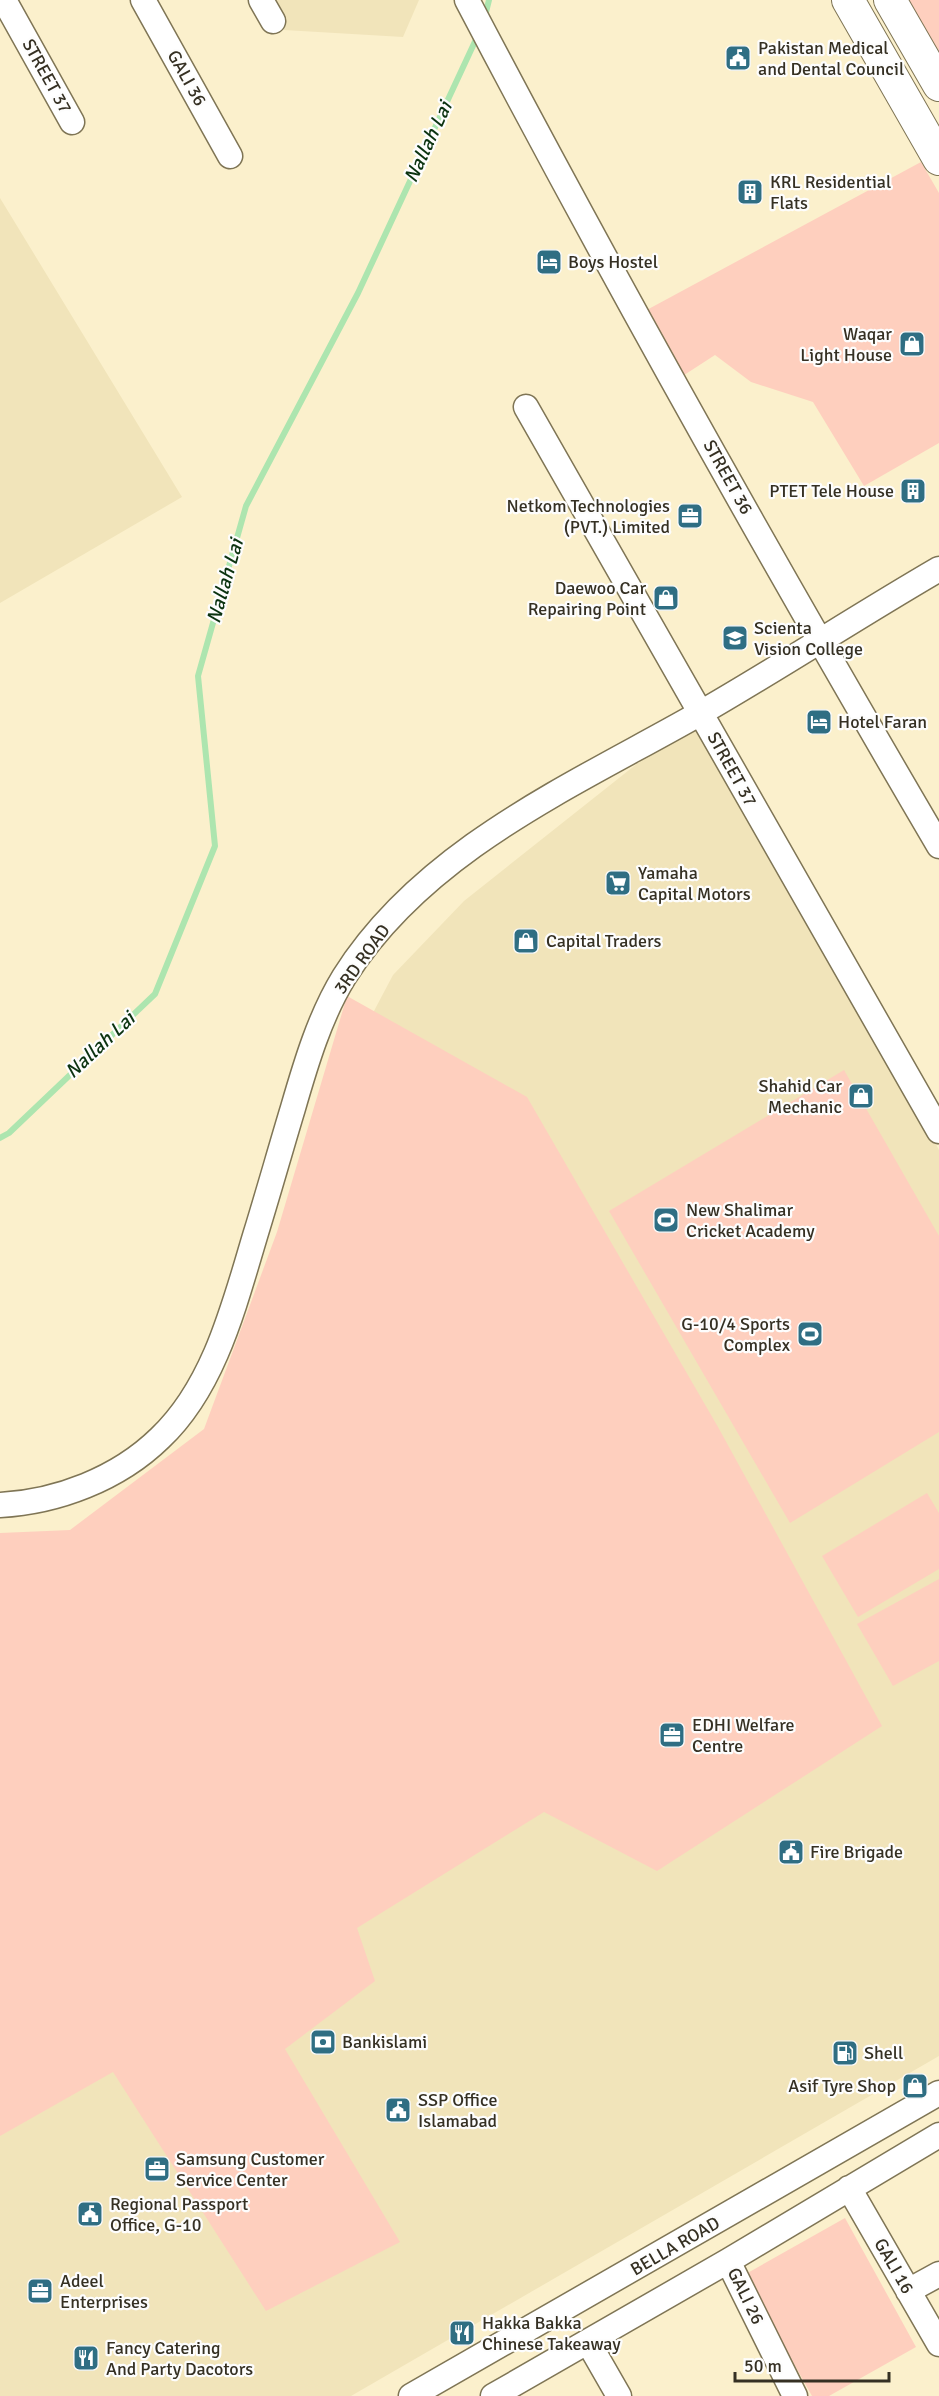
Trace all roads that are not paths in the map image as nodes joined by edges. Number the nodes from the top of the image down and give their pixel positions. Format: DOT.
graph roads {
  1 [pos="4,0"];
  2 [pos="143,0"];
  3 [pos="261,0"];
  4 [pos="467,0"];
  5 [pos="848,0"];
  6 [pos="890,0"];
  7 [pos="273,21"];
  8 [pos="916,45"];
  9 [pos="882,60"];
  10 [pos="939,85"];
  11 [pos="72,122"];
  12 [pos="230,156"];
  13 [pos="939,159"];
  14 [pos="526,407"];
  15 [pos="939,569"];
  16 [pos="818,640"];
  17 [pos="701,713"];
  18 [pos="939,846"];
  19 [pos="939,1131"];
  20 [pos="0,1505"];
  21 [pos="930,2099"];
  22 [pos="938,2135"];
  23 [pos="849,2188"];
  24 [pos="677,2245"];
  25 [pos="728,2261"];
  26 [pos="939,2274"];
  27 [pos="696,2279"];
  28 [pos="908,2291"];
  29 [pos="588,2342"];
  30 [pos="939,2344"];
  31 [pos="411,2396"];
  32 [pos="493,2396"];
  33 [pos="619,2396"];
  34 [pos="795,2396"];
  1 -- 11 [label="street, STREET 37"];
  2 -- 12 [label="street, GALI 36"];
  3 -- 7 [label="street"];
  4 -- 16 [label="street, STREET 36"];
  5 -- 9 [label="main road"];
  6 -- 8 [label="main road"];
  8 -- 9 [label="main road"];
  8 -- 10 [label="main road"];
  9 -- 13 [label="main road"];
  14 -- 17 [label="street, STREET 37"];
  15 -- 16 [label="street, 3RD ROAD"];
  16 -- 17 [label="street, 3RD ROAD"];
  16 -- 18 [label="street, STREET 36"];
  17 -- 19 [label="street, STREET 37"];
  17 -- 20 [label="street, 3RD ROAD"];
  21 -- 22 [label="street"];
  21 -- 24 [label="street, BELLA ROAD"];
  22 -- 23 [label="street"];
  23 -- 25 [label="street"];
  23 -- 28 [label="street, GALI 16"];
  24 -- 27 [label="street"];
  24 -- 31 [label="street, BELLA ROAD"];
  25 -- 27 [label="street"];
  25 -- 34 [label="street, GALI 26"];
  26 -- 28 [label="street"];
  27 -- 29 [label="street"];
  28 -- 30 [label="street, GALI 16"];
  29 -- 32 [label="street"];
  29 -- 33 [label="street"];
}
